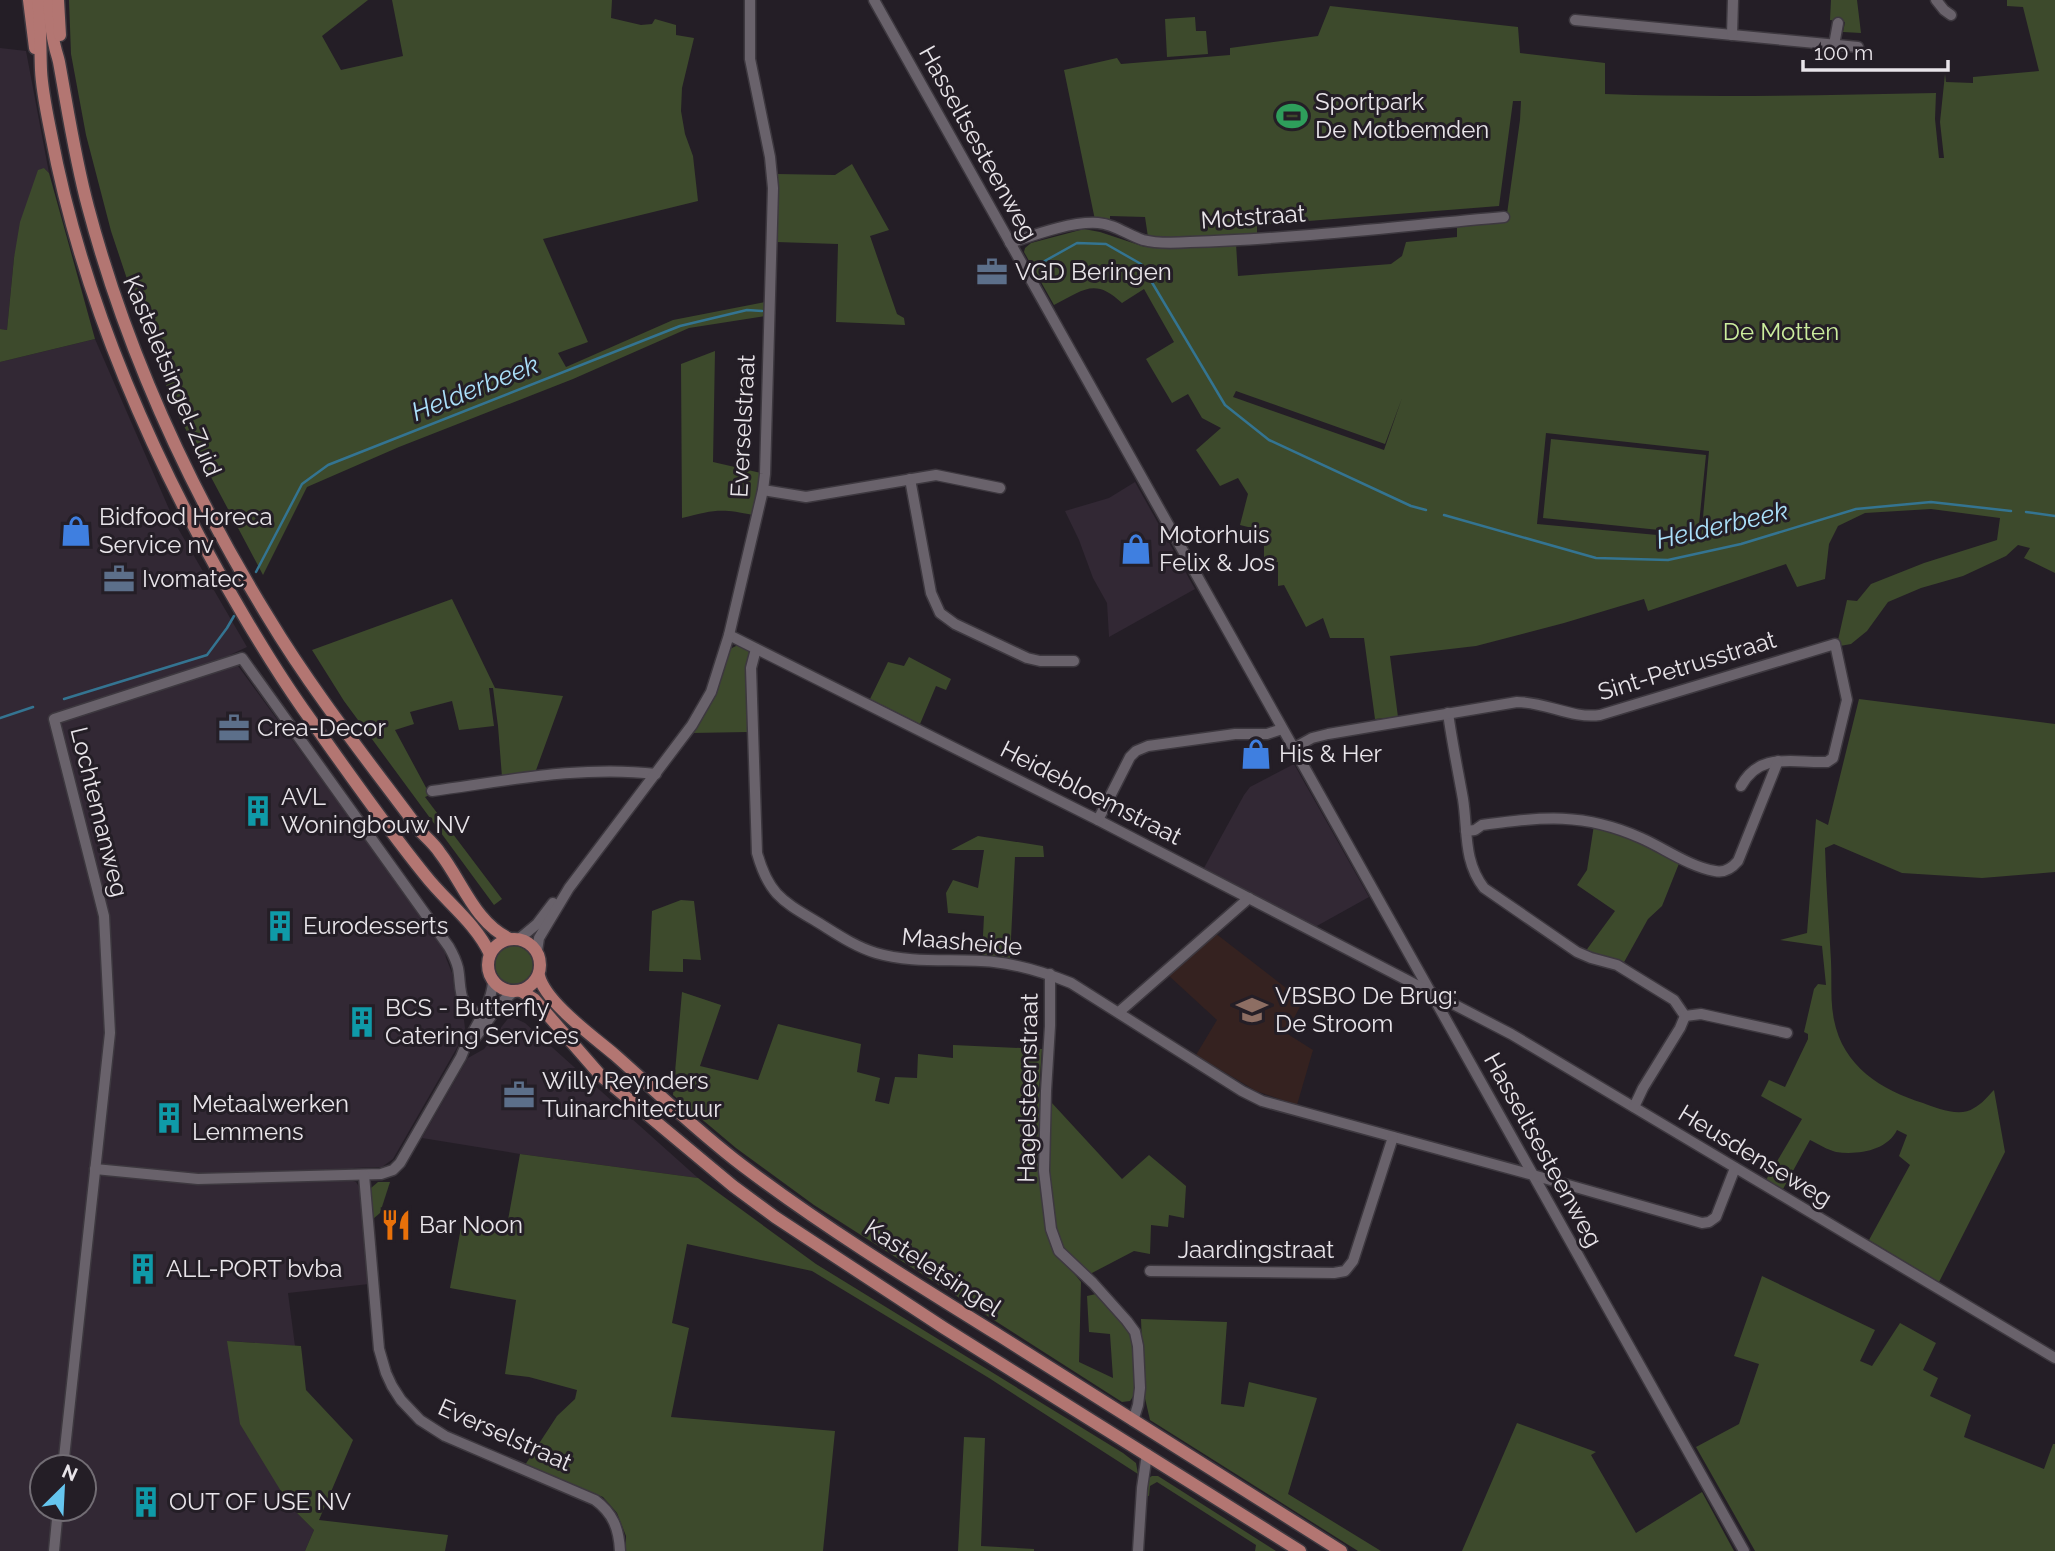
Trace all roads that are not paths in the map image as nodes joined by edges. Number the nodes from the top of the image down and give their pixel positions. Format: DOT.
graph roads {
  1 [pos="29,0"];
  2 [pos="38,0"];
  3 [pos="49,0"];
  4 [pos="58,0"];
  5 [pos="750,0"];
  6 [pos="874,0"];
  7 [pos="1733,0"];
  8 [pos="1936,0"];
  9 [pos="1951,15"];
  10 [pos="1575,20"];
  11 [pos="1838,23"];
  12 [pos="1732,35"];
  13 [pos="1834,45"];
  14 [pos="1858,47"];
  15 [pos="59,60"];
  16 [pos="41,71"];
  17 [pos="1504,217"];
  18 [pos="1010,243"];
  19 [pos="910,479"];
  20 [pos="1000,488"];
  21 [pos="764,490"];
  22 [pos="729,635"];
  23 [pos="756,649"];
  24 [pos="1074,661"];
  25 [pos="1448,713"];
  26 [pos="1282,729"];
  27 [pos="1293,748"];
  28 [pos="1778,761"];
  29 [pos="656,774"];
  30 [pos="1741,786"];
  31 [pos="432,791"];
  32 [pos="1098,820"];
  33 [pos="1465,831"];
  34 [pos="569,888"];
  35 [pos="1249,898"];
  36 [pos="514,939"];
  37 [pos="537,951"];
  38 [pos="490,954"];
  39 [pos="1050,974"];
  40 [pos="539,976"];
  41 [pos="494,982"];
  42 [pos="517,991"];
  43 [pos="1432,994"];
  44 [pos="1119,1012"];
  45 [pos="481,1015"];
  46 [pos="1685,1016"];
  47 [pos="1787,1033"];
  48 [pos="461,1057"];
  49 [pos="1634,1107"];
  50 [pos="1393,1137"];
  51 [pos="1735,1168"];
  52 [pos="95,1169"];
  53 [pos="364,1175"];
  54 [pos="1533,1175"];
  55 [pos="1150,1271"];
  56 [pos="2055,1358"];
  57 [pos="1133,1420"];
  58 [pos="65,1453"];
  59 [pos="1147,1454"];
  60 [pos="57,1523"];
  61 [pos="54,1551"];
  62 [pos="620,1551"];
  63 [pos="1138,1551"];
  64 [pos="1300,1551"];
  65 [pos="1341,1551"];
  66 [pos="1744,1551"];
  1 -- 16 [label="main road, Kasteletsingel-Zuid"];
  2 -- 16 [label="main road, Kasteletsingel-Zuid"];
  3 -- 15 [label="main road, Kasteletsingel-Zuid"];
  4 -- 15 [label="main road"];
  5 -- 21 [label="street, Everselstraat"];
  6 -- 18 [label="street, Hasseltsesteenweg"];
  7 -- 12 [label="street"];
  8 -- 9 [label="street"];
  10 -- 12 [label="street"];
  11 -- 13 [label="street"];
  12 -- 13 [label="street"];
  13 -- 14 [label="street"];
  15 -- 36 [label="main road, Kasteletsingel-Zuid"];
  16 -- 38 [label="main road, Kasteletsingel-Zuid"];
  17 -- 18 [label="street, Motstraat"];
  18 -- 26 [label="street, Hasseltsesteenweg"];
  19 -- 20 [label="street"];
  19 -- 21 [label="street"];
  19 -- 24 [label="street"];
  21 -- 22 [label="street, Everselstraat"];
  22 -- 23 [label="street, Heidebloemstraat"];
  22 -- 29 [label="street, Everselstraat"];
  23 -- 32 [label="street, Heidebloemstraat"];
  23 -- 39 [label="street, Maasheide"];
  25 -- 27 [label="street, Sint-Petrusstraat"];
  25 -- 28 [label="street, Sint-Petrusstraat"];
  25 -- 33 [label="street"];
  26 -- 27 [label="street, Hasseltsesteenweg"];
  26 -- 32 [label="street"];
  27 -- 43 [label="street, Hasseltsesteenweg"];
  28 -- 30 [label="street, Sint-Petrusstraat"];
  28 -- 33 [label="street"];
  29 -- 31 [label="street"];
  29 -- 34 [label="street, Everselstraat"];
  32 -- 35 [label="street, Heidebloemstraat"];
  33 -- 46 [label="street"];
  34 -- 36 [label="street, Everselstraat"];
  34 -- 37 [label="street, Everselstraat"];
  35 -- 43 [label="street, Heidebloemstraat"];
  35 -- 44 [label="street"];
  36 -- 37 [label="main road"];
  36 -- 38 [label="main road"];
  37 -- 40 [label="main road"];
  38 -- 41 [label="main road"];
  39 -- 44 [label="street, Maasheide"];
  39 -- 57 [label="street, Hagelsteenstraat"];
  40 -- 42 [label="main road"];
  40 -- 57 [label="main road, Kasteletsingel"];
  41 -- 42 [label="main road"];
  41 -- 45 [label="street"];
  42 -- 48 [label="street"];
  42 -- 59 [label="main road, Kasteletsingel"];
  43 -- 49 [label="street, Heusdenseweg"];
  43 -- 54 [label="street, Hasseltsesteenweg"];
  44 -- 50 [label="street, Maasheide"];
  45 -- 48 [label="street"];
  45 -- 52 [label="street, Lochtemanweg"];
  46 -- 47 [label="street"];
  46 -- 49 [label="street"];
  48 -- 53 [label="street"];
  49 -- 51 [label="street, Heusdenseweg"];
  50 -- 54 [label="street, Maasheide"];
  50 -- 55 [label="street, Jaardingstraat"];
  51 -- 54 [label="street, Maasheide"];
  51 -- 56 [label="street, Heusdenseweg"];
  52 -- 53 [label="street"];
  52 -- 58 [label="street, Lochtemanweg"];
  53 -- 62 [label="street, Everselstraat"];
  54 -- 66 [label="street, Hasseltsesteenweg"];
  57 -- 65 [label="main road, Kasteletsingel"];
  59 -- 63 [label="street"];
  59 -- 64 [label="main road, Kasteletsingel"];
  60 -- 61 [label="street"];
}
